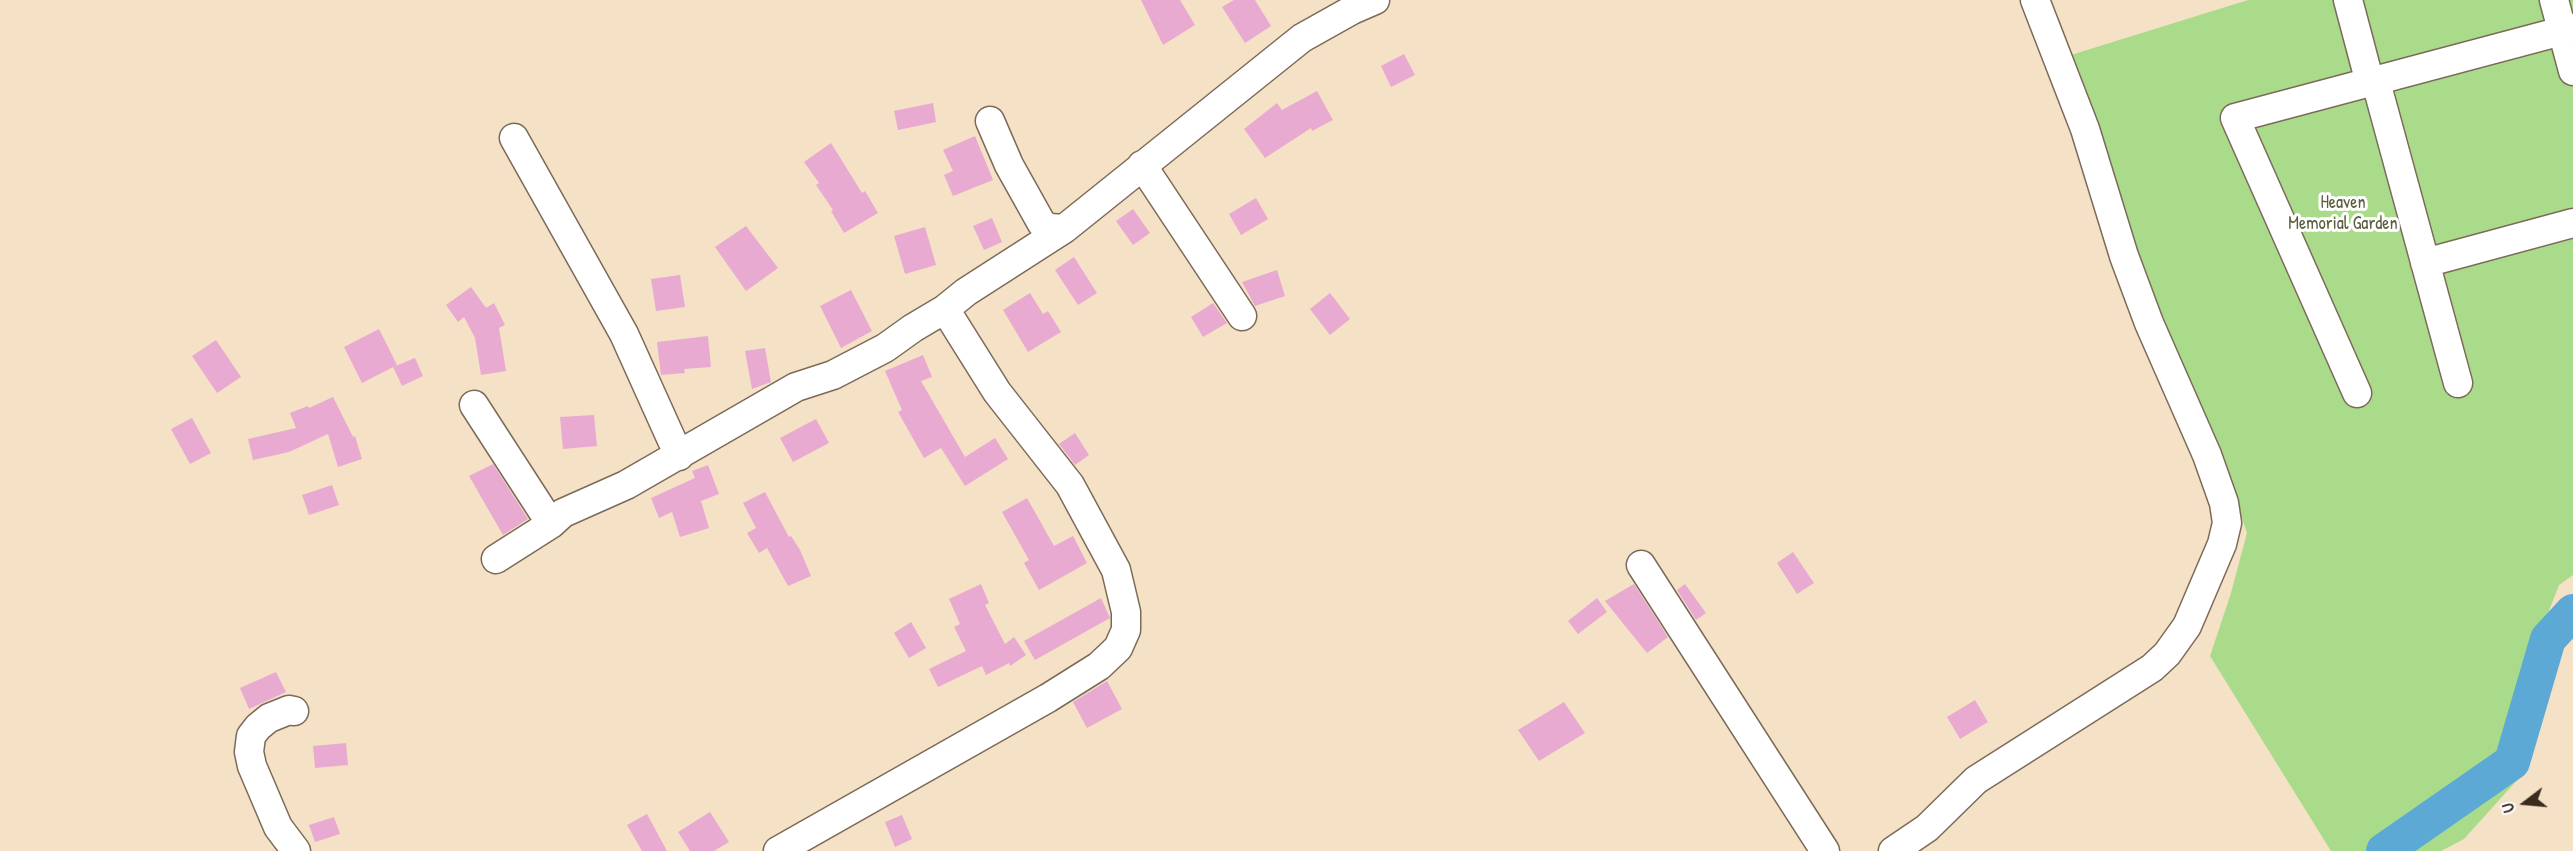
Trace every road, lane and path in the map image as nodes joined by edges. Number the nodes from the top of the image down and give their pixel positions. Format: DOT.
graph roads {
  1 [pos="1376,0"];
  2 [pos="2035,0"];
  3 [pos="2348,0"];
  4 [pos="2554,0"];
  5 [pos="2568,29"];
  6 [pos="2573,71"];
  7 [pos="2373,83"];
  8 [pos="990,121"];
  9 [pos="514,138"];
  10 [pos="1142,165"];
  11 [pos="2573,223"];
  12 [pos="1064,229"];
  13 [pos="2425,263"];
  14 [pos="945,309"];
  15 [pos="1242,315"];
  16 [pos="2458,382"];
  17 [pos="2357,393"];
  18 [pos="474,405"];
  19 [pos="679,456"];
  20 [pos="551,524"];
  21 [pos="496,559"];
  22 [pos="1641,565"];
  23 [pos="294,711"];
  24 [pos="296,851"];
  25 [pos="778,851"];
  26 [pos="1825,851"];
  27 [pos="1893,851"];
  1 -- 10 [label="street"];
  2 -- 27 [label="street"];
  3 -- 7 [label="street"];
  4 -- 5 [label="street"];
  5 -- 6 [label="street"];
  5 -- 7 [label="street"];
  7 -- 13 [label="street"];
  7 -- 17 [label="street"];
  8 -- 12 [label="street"];
  9 -- 19 [label="street"];
  10 -- 12 [label="street"];
  10 -- 15 [label="street"];
  11 -- 13 [label="street"];
  12 -- 14 [label="street"];
  13 -- 16 [label="street"];
  14 -- 19 [label="street"];
  14 -- 25 [label="street"];
  18 -- 20 [label="street"];
  19 -- 20 [label="street"];
  20 -- 21 [label="street"];
  22 -- 26 [label="street"];
  23 -- 24 [label="street"];
}
